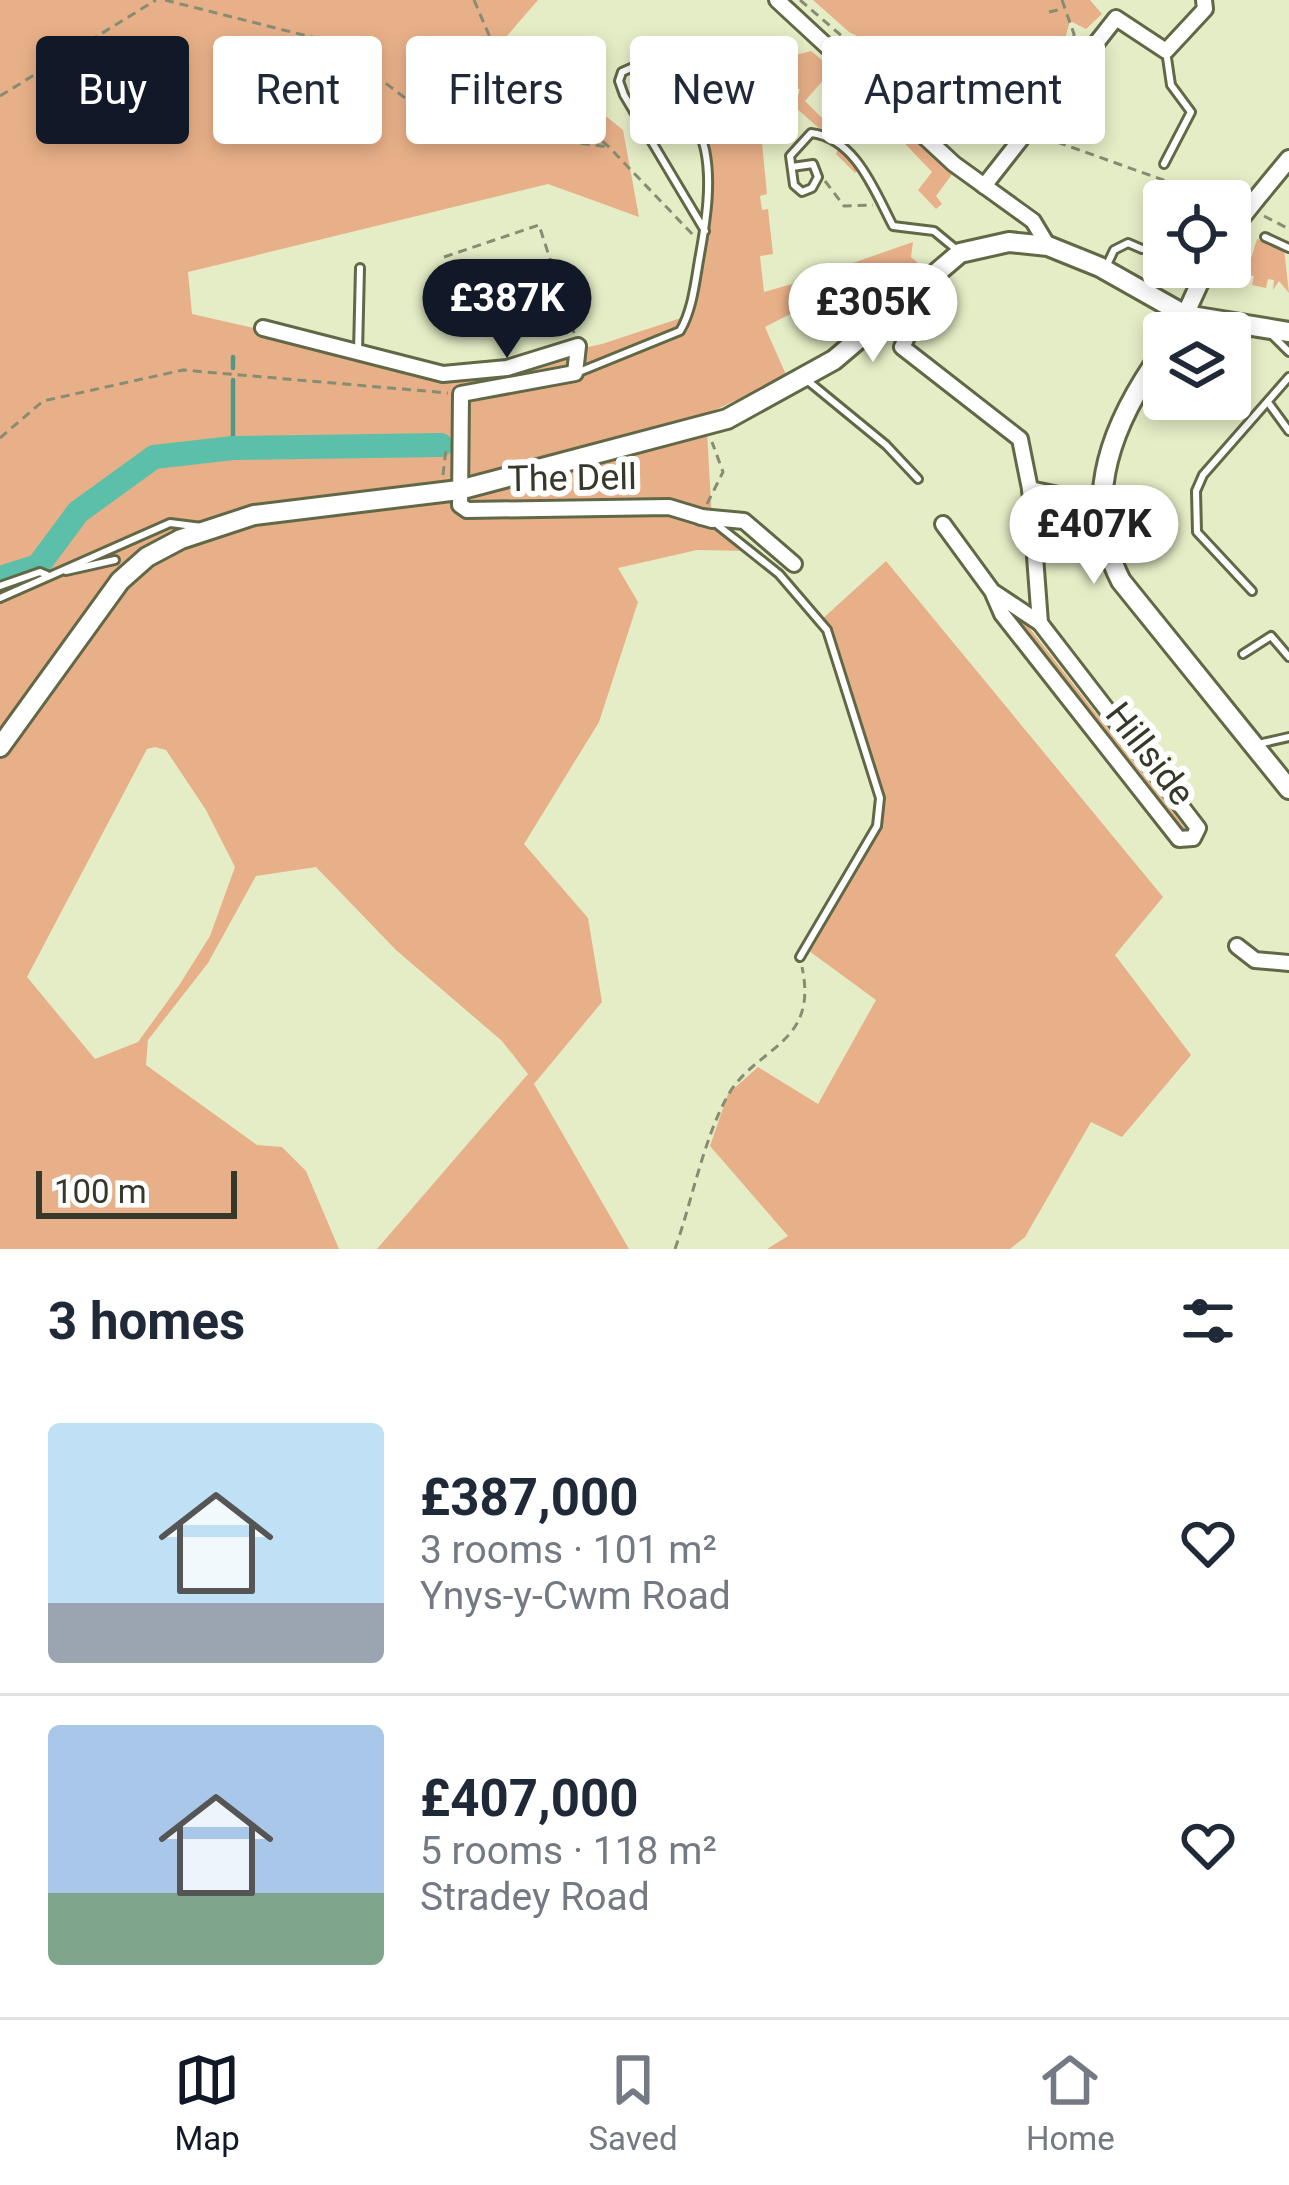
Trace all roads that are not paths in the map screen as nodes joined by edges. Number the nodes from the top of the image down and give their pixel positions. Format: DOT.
graph roads {
  1 [pos="777,0"];
  2 [pos="1204,0"];
  3 [pos="1166,51"];
  4 [pos="1289,159"];
  5 [pos="1164,164"];
  6 [pos="792,167"];
  7 [pos="984,186"];
  8 [pos="1251,205"];
  9 [pos="705,231"];
  10 [pos="1265,237"];
  11 [pos="1048,246"];
  12 [pos="1289,248"];
  13 [pos="1142,249"];
  14 [pos="960,253"];
  15 [pos="360,268"];
  16 [pos="1105,269"];
  17 [pos="910,294"];
  18 [pos="1164,312"];
  19 [pos="1251,327"];
  20 [pos="263,328"];
  21 [pos="1265,328"];
  22 [pos="1289,332"];
  23 [pos="1289,352"];
  24 [pos="358,356"];
  25 [pos="575,374"];
  26 [pos="1289,377"];
  27 [pos="805,379"];
  28 [pos="1143,379"];
  29 [pos="1270,404"];
  30 [pos="1289,431"];
  31 [pos="918,479"];
  32 [pos="1030,489"];
  33 [pos="450,492"];
  34 [pos="1101,504"];
  35 [pos="706,519"];
  36 [pos="943,524"];
  37 [pos="205,528"];
  38 [pos="147,557"];
  39 [pos="794,564"];
  40 [pos="46,575"];
  41 [pos="0,586"];
  42 [pos="992,590"];
  43 [pos="1252,591"];
  44 [pos="0,598"];
  45 [pos="1040,623"];
  46 [pos="1244,653"];
  47 [pos="1289,657"];
  48 [pos="1289,737"];
  49 [pos="1255,745"];
  50 [pos="0,747"];
  51 [pos="1289,789"];
  52 [pos="1237,946"];
  53 [pos="800,957"];
  54 [pos="1289,963"];
  1 -- 7 [label="street"];
  2 -- 3 [label="street"];
  3 -- 5 [label="lane"];
  3 -- 7 [label="street"];
  4 -- 8 [label="street, bridge"];
  6 -- 6 [label="lane"];
  6 -- 14 [label="lane"];
  7 -- 11 [label="street"];
  9 -- 9 [label="lane"];
  9 -- 25 [label="lane"];
  10 -- 12 [label="lane"];
  11 -- 14 [label="main road"];
  11 -- 16 [label="main road"];
  13 -- 16 [label="lane"];
  14 -- 17 [label="main road"];
  15 -- 24 [label="lane"];
  16 -- 18 [label="main road"];
  17 -- 27 [label="main road"];
  17 -- 32 [label="street"];
  19 -- 21 [label="main road"];
  20 -- 24 [label="street"];
  21 -- 22 [label="main road"];
  21 -- 23 [label="lane"];
  24 -- 25 [label="street"];
  25 -- 33 [label="street"];
  26 -- 29 [label="lane"];
  27 -- 31 [label="lane"];
  27 -- 33 [label="main road"];
  28 -- 34 [label="main road"];
  29 -- 30 [label="lane"];
  29 -- 43 [label="lane"];
  32 -- 34 [label="street"];
  32 -- 45 [label="street"];
  33 -- 35 [label="street, The Dell"];
  33 -- 37 [label="main road"];
  34 -- 49 [label="main road"];
  35 -- 39 [label="street, The Dell"];
  35 -- 53 [label="lane"];
  36 -- 42 [label="street, Hillside"];
  37 -- 38 [label="main road"];
  37 -- 40 [label="lane"];
  38 -- 40 [label="lane"];
  38 -- 50 [label="main road"];
  40 -- 41 [label="lane"];
  40 -- 44 [label="lane"];
  42 -- 45 [label="street, Hillside"];
  42 -- 45 [label="street, Hillside"];
  46 -- 47 [label="lane"];
  48 -- 49 [label="lane"];
  49 -- 51 [label="main road"];
  52 -- 54 [label="street"];
}
